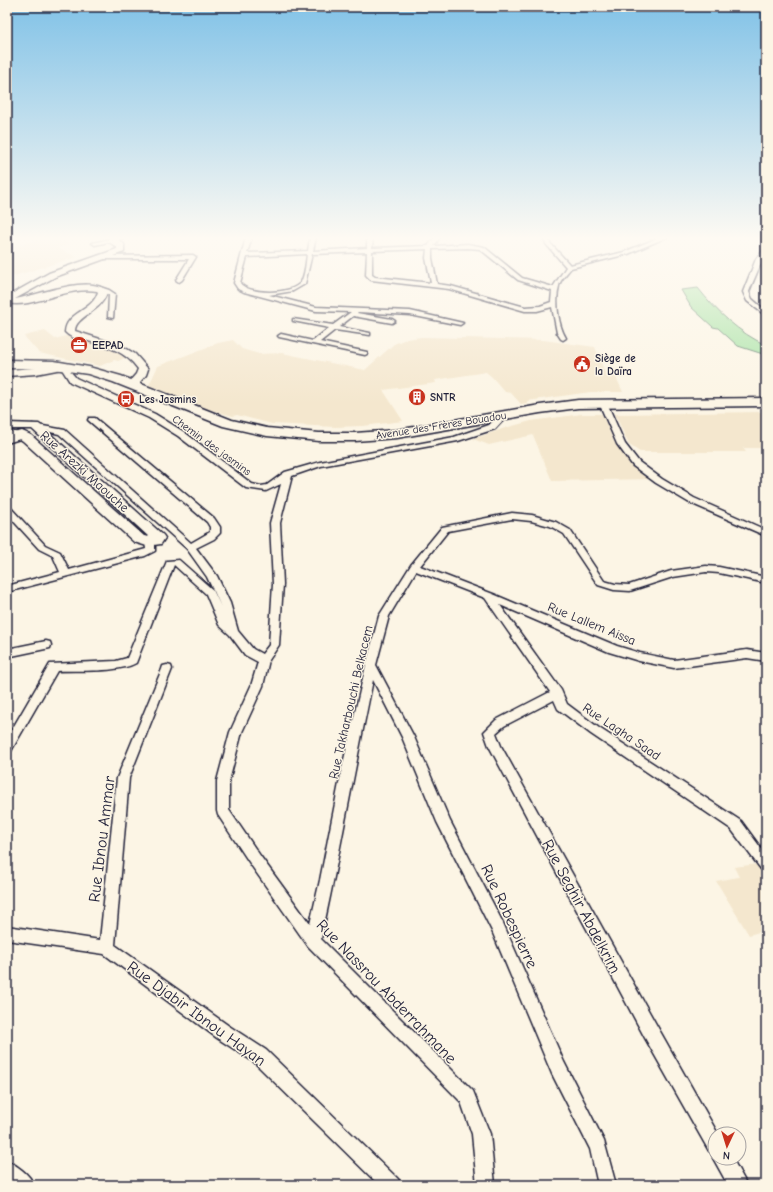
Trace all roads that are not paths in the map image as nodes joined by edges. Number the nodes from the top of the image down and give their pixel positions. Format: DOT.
graph roads {
  1 [pos="20,293"];
  2 [pos="50,293"];
  3 [pos="103,293"];
  4 [pos="110,293"];
  5 [pos="253,293"];
  6 [pos="261,293"];
  7 [pos="273,293"];
  8 [pos="468,293"];
  9 [pos="554,293"];
  10 [pos="746,293"];
  11 [pos="554,304"];
  12 [pos="355,313"];
  13 [pos="766,314"];
  14 [pos="111,316"];
  15 [pos="295,320"];
  16 [pos="392,321"];
  17 [pos="460,323"];
  18 [pos="334,328"];
  19 [pos="368,334"];
  20 [pos="281,336"];
  21 [pos="563,338"];
  22 [pos="314,343"];
  23 [pos="365,353"];
  24 [pos="7,364"];
  25 [pos="64,366"];
  26 [pos="7,373"];
  27 [pos="138,388"];
  28 [pos="766,402"];
  29 [pos="603,403"];
  30 [pos="504,415"];
  31 [pos="92,420"];
  32 [pos="7,426"];
  33 [pos="35,426"];
  34 [pos="7,433"];
  35 [pos="22,435"];
  36 [pos="7,439"];
  37 [pos="288,474"];
  38 [pos="7,510"];
  39 [pos="766,533"];
  40 [pos="153,539"];
  41 [pos="190,547"];
  42 [pos="414,567"];
  43 [pos="66,574"];
  44 [pos="766,580"];
  45 [pos="7,589"];
  46 [pos="489,596"];
  47 [pos="234,633"];
  48 [pos="46,645"];
  49 [pos="7,653"];
  50 [pos="766,658"];
  51 [pos="264,660"];
  52 [pos="371,665"];
  53 [pos="167,669"];
  54 [pos="557,693"];
  55 [pos="7,748"];
  56 [pos="766,864"];
  57 [pos="7,933"];
  58 [pos="313,941"];
  59 [pos="107,948"];
  60 [pos="707,1131"];
  61 [pos="727,1166"];
  62 [pos="7,1170"];
  63 [pos="25,1185"];
  64 [pos="392,1185"];
  65 [pos="486,1185"];
  66 [pos="607,1185"];
  67 [pos="738,1185"];
  1 -- 2 [label="street"];
  3 -- 27 [label="street"];
  4 -- 14 [label="street"];
  5 -- 12 [label="street"];
  6 -- 7 [label="street"];
  8 -- 11 [label="street"];
  9 -- 11 [label="street"];
  10 -- 13 [label="street"];
  11 -- 21 [label="street"];
  12 -- 16 [label="street"];
  12 -- 17 [label="street"];
  12 -- 18 [label="street"];
  15 -- 18 [label="street"];
  18 -- 19 [label="street"];
  18 -- 22 [label="street"];
  20 -- 22 [label="street"];
  22 -- 23 [label="street"];
  24 -- 25 [label="main road, Avenue des Frères Bouadou"];
  25 -- 26 [label="street"];
  25 -- 27 [label="main road, Avenue des Frères Bouadou"];
  25 -- 37 [label="street, Chemin des jasmins"];
  27 -- 30 [label="main road, Avenue des Frères Bouadou"];
  28 -- 29 [label="main road, Avenue des Frères Bouadou"];
  29 -- 30 [label="main road, Avenue des Frères Bouadou"];
  29 -- 39 [label="street"];
  30 -- 37 [label="street"];
  31 -- 41 [label="street"];
  32 -- 33 [label="street, Rue Arezki Maouche"];
  33 -- 40 [label="street, Rue Arezki Maouche"];
  33 -- 41 [label="street"];
  34 -- 35 [label="street"];
  35 -- 36 [label="street"];
  35 -- 40 [label="street"];
  37 -- 51 [label="street, Rue Nassrou Abderrahmane"];
  38 -- 43 [label="street"];
  40 -- 43 [label="street"];
  41 -- 47 [label="street"];
  42 -- 44 [label="street, Rue Takharbouchi Belkacem"];
  42 -- 46 [label="street, Rue Lallem Aissa"];
  42 -- 52 [label="street, Rue Takharbouchi Belkacem"];
  43 -- 45 [label="street"];
  46 -- 50 [label="street, Rue Lallem Aissa"];
  46 -- 54 [label="street, Rue Lagha Saad"];
  47 -- 51 [label="street"];
  47 -- 55 [label="street"];
  48 -- 49 [label="street"];
  51 -- 58 [label="street, Rue Nassrou Abderrahmane"];
  52 -- 58 [label="street, Rue Takharbouchi Belkacem"];
  52 -- 66 [label="street, Rue Robespierre"];
  53 -- 59 [label="street, Rue Ibnou Ammar"];
  54 -- 56 [label="street, Rue Lagha Saad"];
  54 -- 60 [label="street, Rue Seghir Abdelkrim"];
  57 -- 59 [label="street, Rue Djabir Ibnou Hayan"];
  58 -- 65 [label="street, Rue Nassrou Abderrahmane"];
  59 -- 64 [label="street, Rue Djabir Ibnou Hayan"];
  61 -- 67 [label="street"];
  62 -- 63 [label="street"];
}
